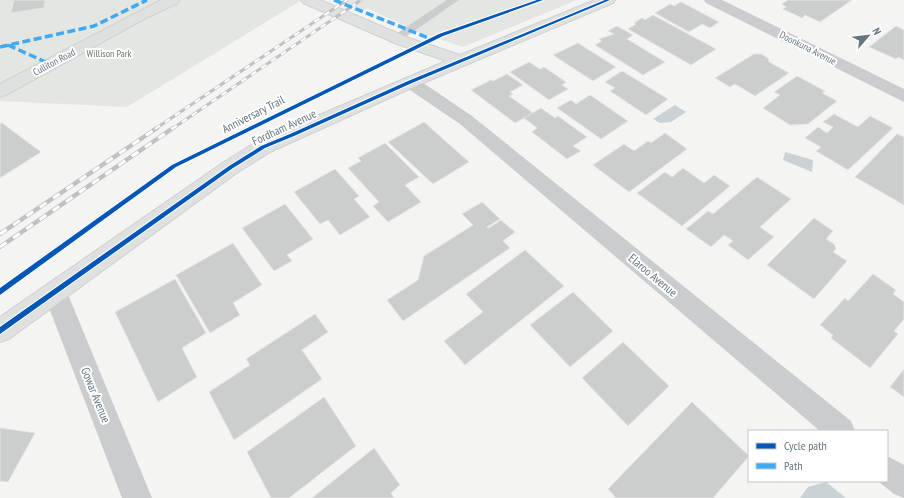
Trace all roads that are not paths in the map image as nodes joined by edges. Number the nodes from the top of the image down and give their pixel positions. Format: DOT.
graph roads {
  1 [pos="173,0"];
  2 [pos="308,0"];
  3 [pos="454,0"];
  4 [pos="608,0"];
  5 [pos="711,0"];
  6 [pos="400,39"];
  7 [pos="460,61"];
  8 [pos="426,76"];
  9 [pos="0,91"];
  10 [pos="904,96"];
  11 [pos="55,292"];
  12 [pos="0,331"];
  13 [pos="840,430"];
  14 [pos="888,471"];
  15 [pos="904,484"];
  16 [pos="137,498"];
  1 -- 9 [label="street, Culliton Road"];
  2 -- 6 [label="street"];
  3 -- 6 [label="lane"];
  4 -- 7 [label="street, Fordham Avenue"];
  5 -- 10 [label="street, Doonkuna Avenue"];
  6 -- 7 [label="street"];
  6 -- 8 [label="street"];
  7 -- 8 [label="street, Fordham Avenue"];
  8 -- 11 [label="street, Fordham Avenue"];
  8 -- 13 [label="street, Elaroo Avenue"];
  11 -- 12 [label="street, Fordham Avenue"];
  11 -- 16 [label="street, Gowar Avenue"];
  14 -- 15 [label="street"];
}
